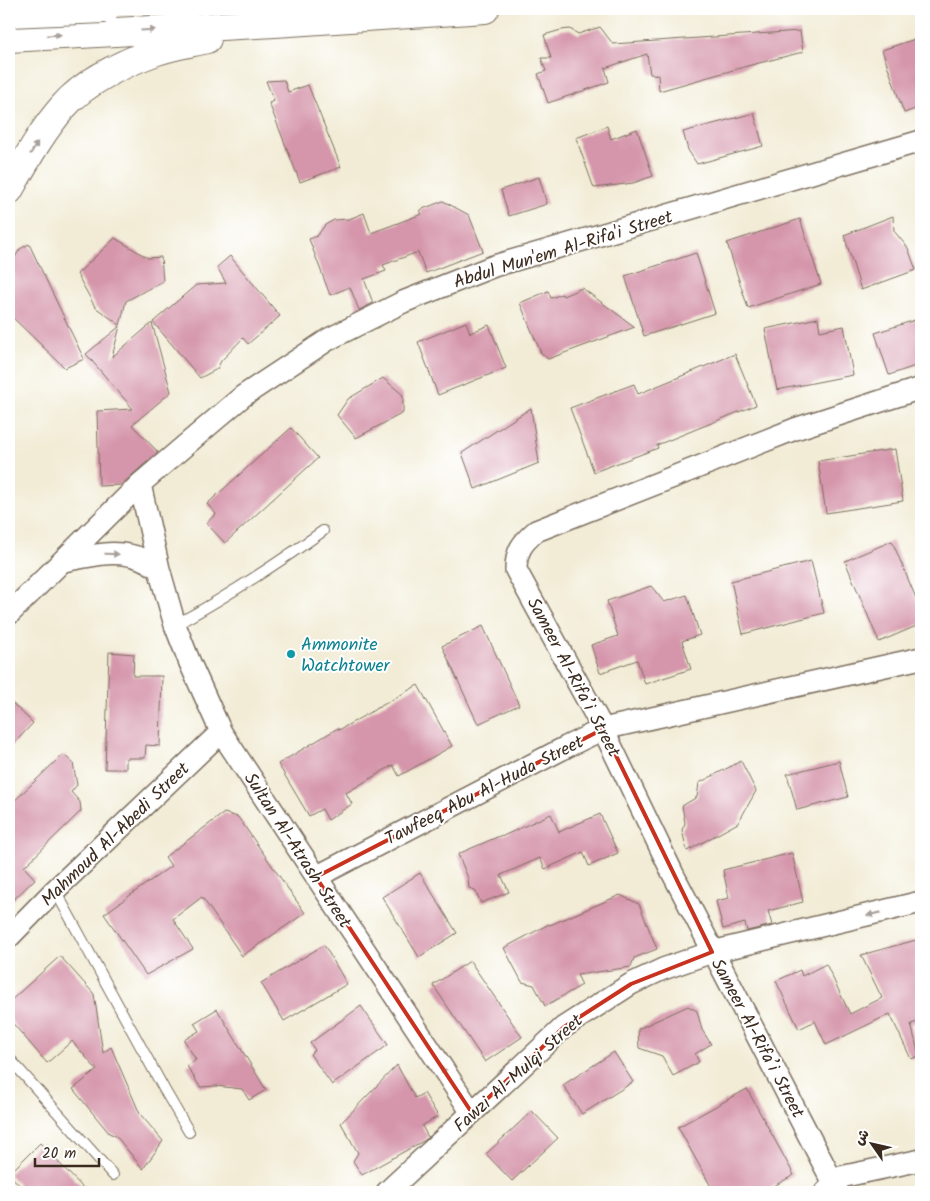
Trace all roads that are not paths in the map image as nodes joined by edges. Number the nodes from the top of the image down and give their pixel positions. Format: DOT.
graph roads {
  1 [pos="485,9"];
  2 [pos="9,13"];
  3 [pos="102,21"];
  4 [pos="275,23"];
  5 [pos="9,38"];
  6 [pos="921,142"];
  7 [pos="9,190"];
  8 [pos="921,388"];
  9 [pos="140,484"];
  10 [pos="323,531"];
  11 [pos="64,561"];
  12 [pos="159,569"];
  13 [pos="9,614"];
  14 [pos="176,625"];
  15 [pos="921,658"];
  16 [pos="604,729"];
  17 [pos="221,732"];
  18 [pos="316,877"];
  19 [pos="55,890"];
  20 [pos="921,902"];
  21 [pos="9,937"];
  22 [pos="712,952"];
  23 [pos="9,1058"];
  24 [pos="472,1113"];
  25 [pos="189,1132"];
  26 [pos="921,1160"];
  27 [pos="113,1175"];
  28 [pos="829,1188"];
  29 [pos="386,1192"];
  1 -- 4 [label="main road"];
  2 -- 3 [label="main road, bridge"];
  3 -- 4 [label="main road, one-way"];
  5 -- 3 [label="main road, one-way"];
  7 -- 4 [label="main road, one-way"];
  6 -- 9 [label="street, Abdul Mun'em Al-Rifa'i Street"];
  8 -- 16 [label="street, Sameer Al-Rifa’i Street"];
  9 -- 11 [label="street, Abdul Mun'em Al-Rifa'i Street"];
  9 -- 12 [label="street, Sultan Al-Atrash Street"];
  10 -- 14 [label="lane"];
  11 -- 12 [label="street, one-way"];
  11 -- 13 [label="street, Abdul Mun'em Al-Rifa'i Street"];
  12 -- 14 [label="street, Sultan Al-Atrash Street"];
  14 -- 17 [label="street, Sultan Al-Atrash Street"];
  15 -- 16 [label="street, Tawfeeq Abu Al-Huda Street"];
  16 -- 18 [label="street, Tawfeeq Abu Al-Huda Street"];
  16 -- 22 [label="street, Sameer Al-Rifa’i Street"];
  17 -- 18 [label="street, Sultan Al-Atrash Street"];
  17 -- 19 [label="street, Mahmoud Al-Abedi Street"];
  24 -- 18 [label="street, Sultan Al-Atrash Street, one-way"];
  19 -- 21 [label="street, Mahmoud Al-Abedi Street"];
  19 -- 25 [label="lane"];
  20 -- 22 [label="street, Fawzi Al-Mulqi Street, one-way"];
  22 -- 24 [label="street, Fawzi Al-Mulqi Street"];
  22 -- 28 [label="street, Sameer Al-Rifa’i Street"];
  23 -- 27 [label="lane"];
  24 -- 29 [label="street, Fawzi Al-Mulqi Street"];
  26 -- 28 [label="street"];
}
